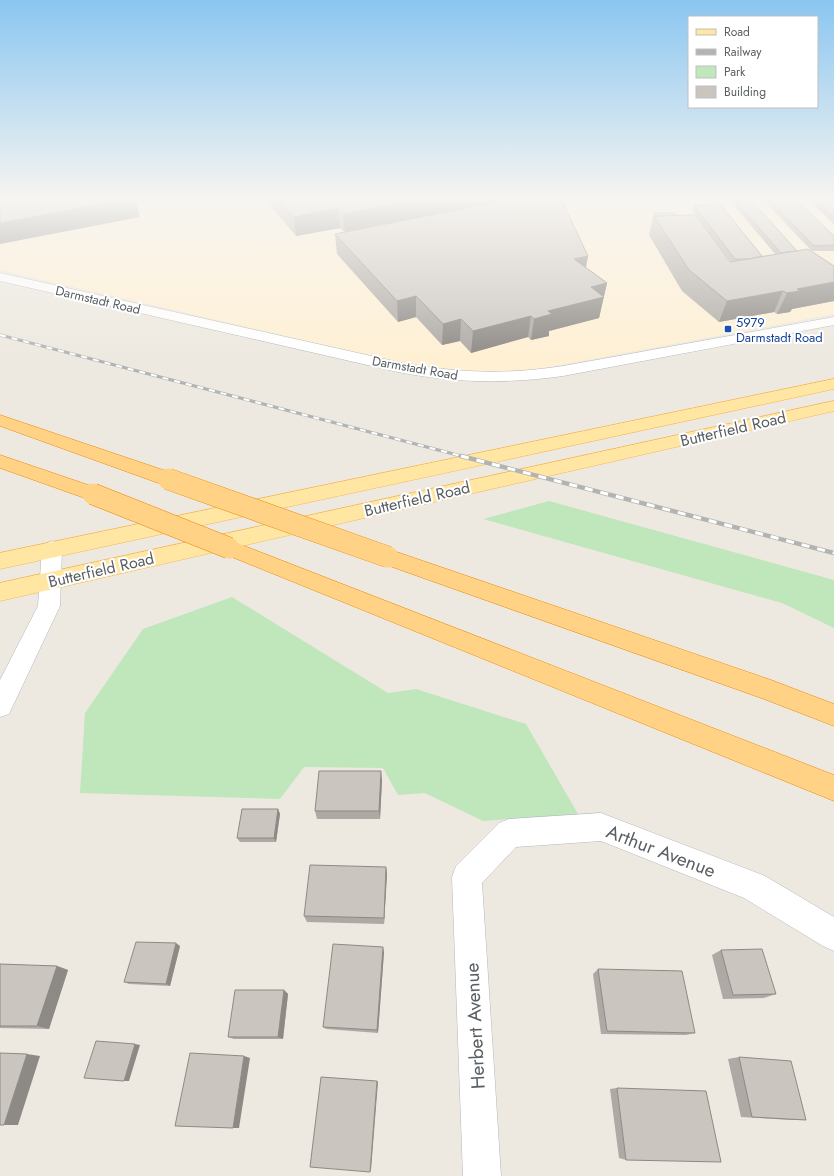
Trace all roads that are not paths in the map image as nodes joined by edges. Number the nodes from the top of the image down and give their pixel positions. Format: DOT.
graph roads {
  1 [pos="0,277"];
  2 [pos="834,322"];
  3 [pos="834,384"];
  4 [pos="834,406"];
  5 [pos="0,420"];
  6 [pos="0,461"];
  7 [pos="52,549"];
  8 [pos="0,560"];
  9 [pos="49,582"];
  10 [pos="0,592"];
  11 [pos="0,706"];
  12 [pos="834,715"];
  13 [pos="834,788"];
  14 [pos="467,877"];
  15 [pos="834,935"];
  16 [pos="482,1176"];
  1 -- 2 [label="street, Darmstadt Road"];
  3 -- 7 [label="main road, Butterfield Road"];
  4 -- 9 [label="main road, Butterfield Road"];
  5 -- 12 [label="highway, bridge"];
  6 -- 13 [label="highway, bridge"];
  7 -- 8 [label="main road, Butterfield Road"];
  7 -- 9 [label="street"];
  9 -- 10 [label="main road, Butterfield Road"];
  9 -- 11 [label="street"];
  14 -- 15 [label="street, Arthur Avenue"];
  14 -- 16 [label="street, Herbert Avenue"];
}
